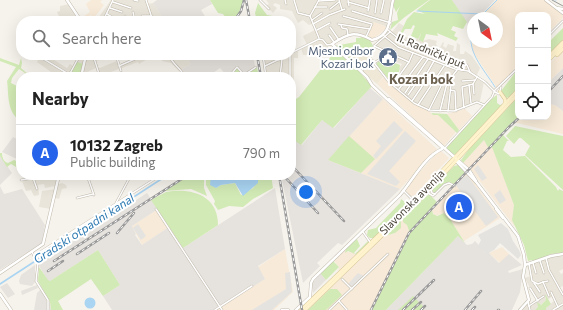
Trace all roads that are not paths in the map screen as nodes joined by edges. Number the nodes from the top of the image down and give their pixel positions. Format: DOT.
graph roads {
  1 [pos="67,0"];
  2 [pos="134,0"];
  3 [pos="146,0"];
  4 [pos="260,0"];
  5 [pos="286,0"];
  6 [pos="319,0"];
  7 [pos="335,0"];
  8 [pos="370,0"];
  9 [pos="377,0"];
  10 [pos="384,0"];
  11 [pos="393,0"];
  12 [pos="546,0"];
  13 [pos="113,1"];
  14 [pos="138,1"];
  15 [pos="295,1"];
  16 [pos="339,1"];
  17 [pos="348,1"];
  18 [pos="286,4"];
  19 [pos="327,6"];
  20 [pos="349,6"];
  21 [pos="315,7"];
  22 [pos="110,8"];
  23 [pos="131,8"];
  24 [pos="369,8"];
  25 [pos="269,9"];
  26 [pos="330,9"];
  27 [pos="345,9"];
  28 [pos="342,10"];
  29 [pos="352,11"];
  30 [pos="368,11"];
  31 [pos="562,11"];
  32 [pos="122,12"];
  33 [pos="134,12"];
  34 [pos="322,13"];
  35 [pos="375,13"];
  36 [pos="381,13"];
  37 [pos="107,14"];
  38 [pos="78,16"];
  39 [pos="110,16"];
  40 [pos="134,16"];
  41 [pos="142,16"];
  42 [pos="152,16"];
  43 [pos="310,16"];
  44 [pos="343,16"];
  45 [pos="312,20"];
  46 [pos="563,21"];
  47 [pos="330,23"];
  48 [pos="390,23"];
  49 [pos="313,24"];
  50 [pos="338,24"];
  51 [pos="341,25"];
  52 [pos="330,27"];
  53 [pos="370,29"];
  54 [pos="388,29"];
  55 [pos="316,30"];
  56 [pos="390,32"];
  57 [pos="551,33"];
  58 [pos="329,35"];
  59 [pos="348,35"];
  60 [pos="383,35"];
  61 [pos="367,37"];
  62 [pos="319,39"];
  63 [pos="338,40"];
  64 [pos="372,40"];
  65 [pos="563,42"];
  66 [pos="333,43"];
  67 [pos="563,45"];
  68 [pos="374,46"];
  69 [pos="563,49"];
  70 [pos="296,50"];
  71 [pos="384,51"];
  72 [pos="413,53"];
  73 [pos="551,54"];
  74 [pos="423,57"];
  75 [pos="428,59"];
  76 [pos="551,59"];
  77 [pos="551,59"];
  78 [pos="45,60"];
  79 [pos="78,60"];
  80 [pos="85,60"];
  81 [pos="95,60"];
  82 [pos="117,60"];
  83 [pos="132,60"];
  84 [pos="171,60"];
  85 [pos="264,60"];
  86 [pos="279,60"];
  87 [pos="282,60"];
  88 [pos="289,60"];
  89 [pos="434,61"];
  90 [pos="373,62"];
  91 [pos="377,62"];
  92 [pos="408,62"];
  93 [pos="119,66"];
  94 [pos="256,66"];
  95 [pos="265,66"];
  96 [pos="376,66"];
  97 [pos="444,66"];
  98 [pos="457,70"];
  99 [pos="121,71"];
  100 [pos="361,71"];
  101 [pos="515,71"];
  102 [pos="64,72"];
  103 [pos="72,72"];
  104 [pos="82,72"];
  105 [pos="98,72"];
  106 [pos="182,72"];
  107 [pos="233,72"];
  108 [pos="241,72"];
  109 [pos="248,72"];
  110 [pos="266,72"];
  111 [pos="281,72"];
  112 [pos="290,72"];
  113 [pos="470,72"];
  114 [pos="416,77"];
  115 [pos="452,77"];
  116 [pos="477,77"];
  117 [pos="420,79"];
  118 [pos="396,80"];
  119 [pos="423,80"];
  120 [pos="475,80"];
  121 [pos="462,81"];
  122 [pos="448,83"];
  123 [pos="473,84"];
  124 [pos="469,85"];
  125 [pos="399,89"];
  126 [pos="450,90"];
  127 [pos="497,92"];
  128 [pos="405,93"];
  129 [pos="474,94"];
  130 [pos="514,94"];
  131 [pos="408,96"];
  132 [pos="386,97"];
  133 [pos="503,97"];
  134 [pos="515,97"];
  135 [pos="412,101"];
  136 [pos="471,104"];
  137 [pos="505,104"];
  138 [pos="418,105"];
  139 [pos="484,105"];
  140 [pos="464,108"];
  141 [pos="429,110"];
  142 [pos="456,111"];
  143 [pos="440,112"];
  144 [pos="448,112"];
  145 [pos="443,148"];
  146 [pos="439,149"];
  147 [pos="456,160"];
  148 [pos="34,180"];
  149 [pos="58,180"];
  150 [pos="89,180"];
  151 [pos="128,180"];
  152 [pos="153,180"];
  153 [pos="455,186"];
  154 [pos="430,188"];
  155 [pos="37,189"];
  156 [pos="403,190"];
  157 [pos="426,193"];
  158 [pos="435,194"];
  159 [pos="418,197"];
  160 [pos="77,198"];
  161 [pos="411,198"];
  162 [pos="118,199"];
  163 [pos="122,200"];
  164 [pos="413,202"];
  165 [pos="116,204"];
  166 [pos="156,209"];
  167 [pos="363,232"];
  168 [pos="376,238"];
  169 [pos="369,239"];
  170 [pos="370,244"];
  171 [pos="32,252"];
  172 [pos="388,254"];
  173 [pos="563,255"];
  174 [pos="34,256"];
  175 [pos="546,258"];
  176 [pos="540,261"];
  177 [pos="533,263"];
  178 [pos="527,265"];
  179 [pos="0,273"];
  180 [pos="536,273"];
  181 [pos="544,273"];
  182 [pos="342,274"];
  183 [pos="342,279"];
  184 [pos="336,280"];
  185 [pos="548,281"];
  186 [pos="543,282"];
  187 [pos="534,283"];
  188 [pos="252,286"];
  189 [pos="352,288"];
  190 [pos="530,288"];
  191 [pos="540,292"];
  192 [pos="551,292"];
  193 [pos="0,294"];
  194 [pos="563,295"];
  195 [pos="544,296"];
  196 [pos="549,296"];
  197 [pos="339,301"];
  198 [pos="538,301"];
  199 [pos="529,304"];
  200 [pos="563,304"];
  201 [pos="220,307"];
  202 [pos="558,307"];
  203 [pos="11,310"];
  204 [pos="48,310"];
  205 [pos="215,310"];
  206 [pos="222,310"];
  207 [pos="282,310"];
  208 [pos="288,310"];
  209 [pos="296,310"];
  210 [pos="301,310"];
  211 [pos="305,310"];
  212 [pos="329,310"];
  213 [pos="347,310"];
  214 [pos="520,310"];
  215 [pos="529,310"];
  216 [pos="553,310"];
  1 -- 38 [label="street"];
  2 -- 14 [label="street"];
  3 -- 42 [label="street"];
  4 -- 25 [label="street"];
  5 -- 18 [label="street"];
  6 -- 7 [label="street"];
  6 -- 21 [label="street"];
  8 -- 24 [label="street"];
  9 -- 35 [label="street"];
  10 -- 36 [label="street"];
  11 -- 48 [label="street"];
  12 -- 31 [label="street"];
  13 -- 22 [label="street"];
  13 -- 23 [label="street"];
  15 -- 43 [label="street"];
  16 -- 26 [label="street"];
  16 -- 28 [label="street"];
  17 -- 20 [label="street"];
  17 -- 24 [label="street"];
  19 -- 21 [label="street"];
  21 -- 43 [label="street"];
  22 -- 32 [label="street"];
  22 -- 37 [label="street"];
  24 -- 30 [label="street"];
  27 -- 28 [label="street"];
  28 -- 49 [label="street"];
  29 -- 48 [label="street"];
  33 -- 40 [label="street"];
  34 -- 45 [label="street"];
  37 -- 39 [label="street"];
  41 -- 42 [label="street"];
  43 -- 45 [label="street"];
  44 -- 53 [label="street"];
  45 -- 49 [label="street"];
  46 -- 57 [label="street"];
  47 -- 55 [label="street"];
  48 -- 54 [label="street"];
  49 -- 55 [label="street"];
  50 -- 51 [label="street"];
  51 -- 53 [label="street"];
  51 -- 59 [label="street"];
  52 -- 63 [label="street"];
  53 -- 61 [label="street"];
  54 -- 56 [label="street, II. Radnički put"];
  54 -- 60 [label="street"];
  55 -- 62 [label="street"];
  56 -- 60 [label="street"];
  56 -- 113 [label="street, II. Radnički put"];
  58 -- 66 [label="street"];
  59 -- 61 [label="street"];
  59 -- 63 [label="street"];
  60 -- 64 [label="street"];
  60 -- 68 [label="street"];
  60 -- 72 [label="street"];
  61 -- 64 [label="street"];
  62 -- 66 [label="street"];
  62 -- 70 [label="street"];
  63 -- 66 [label="street"];
  64 -- 68 [label="street"];
  65 -- 73 [label="main road"];
  66 -- 100 [label="street"];
  67 -- 76 [label="main road"];
  68 -- 71 [label="street"];
  69 -- 77 [label="main road"];
  71 -- 91 [label="street"];
  71 -- 92 [label="street"];
  72 -- 74 [label="street"];
  72 -- 92 [label="street"];
  74 -- 75 [label="street"];
  74 -- 125 [label="street"];
  75 -- 89 [label="street"];
  75 -- 114 [label="street"];
  78 -- 102 [label="street"];
  79 -- 103 [label="street"];
  80 -- 104 [label="street"];
  81 -- 105 [label="street"];
  82 -- 93 [label="street"];
  83 -- 93 [label="street"];
  84 -- 106 [label="street"];
  85 -- 95 [label="street"];
  86 -- 95 [label="street"];
  87 -- 111 [label="street"];
  88 -- 112 [label="street"];
  89 -- 97 [label="street"];
  89 -- 119 [label="street"];
  90 -- 91 [label="street"];
  90 -- 96 [label="street"];
  90 -- 100 [label="street"];
  91 -- 96 [label="street"];
  92 -- 118 [label="street"];
  93 -- 99 [label="street"];
  94 -- 109 [label="street"];
  95 -- 110 [label="street"];
  96 -- 125 [label="street"];
  97 -- 98 [label="street"];
  97 -- 138 [label="street"];
  98 -- 113 [label="street"];
  98 -- 115 [label="street"];
  100 -- 132 [label="street"];
  101 -- 127 [label="street, Slavonska avenija"];
  107 -- 108 [label="street"];
  113 -- 116 [label="street, II. Radnički put"];
  114 -- 117 [label="street"];
  114 -- 128 [label="street"];
  115 -- 122 [label="street"];
  115 -- 126 [label="street"];
  116 -- 120 [label="street"];
  116 -- 127 [label="street, II. Radnički put"];
  117 -- 119 [label="street"];
  117 -- 131 [label="street"];
  119 -- 135 [label="street"];
  120 -- 121 [label="street"];
  120 -- 123 [label="street"];
  122 -- 141 [label="street"];
  122 -- 143 [label="street"];
  123 -- 124 [label="street"];
  123 -- 129 [label="street"];
  124 -- 136 [label="street"];
  124 -- 140 [label="street"];
  125 -- 128 [label="street"];
  126 -- 142 [label="street"];
  126 -- 144 [label="street"];
  127 -- 133 [label="main road"];
  127 -- 139 [label="street, Slavonska avenija"];
  128 -- 131 [label="street"];
  130 -- 133 [label="main road"];
  130 -- 137 [label="main road, Slavonska avenija"];
  131 -- 135 [label="street"];
  132 -- 145 [label="street"];
  132 -- 146 [label="street"];
  133 -- 137 [label="main road"];
  134 -- 147 [label="main road, Slavonska avenija"];
  135 -- 138 [label="street"];
  136 -- 139 [label="street"];
  136 -- 140 [label="street"];
  137 -- 147 [label="main road, Slavonska avenija"];
  138 -- 141 [label="street"];
  139 -- 145 [label="street, Slavonska avenija"];
  140 -- 142 [label="street"];
  141 -- 143 [label="street"];
  142 -- 144 [label="street"];
  143 -- 144 [label="street"];
  145 -- 146 [label="street, Slavonska avenija"];
  145 -- 147 [label="street"];
  146 -- 156 [label="street, Slavonska avenija"];
  147 -- 154 [label="main road, Slavonska avenija"];
  147 -- 159 [label="main road, Slavonska avenija"];
  147 -- 178 [label="street"];
  148 -- 155 [label="street"];
  149 -- 171 [label="street"];
  150 -- 160 [label="street"];
  151 -- 162 [label="street"];
  152 -- 163 [label="street"];
  153 -- 158 [label="street"];
  154 -- 157 [label="main road, Slavonska avenija"];
  154 -- 158 [label="street"];
  156 -- 161 [label="street"];
  156 -- 167 [label="street, Slavonska avenija"];
  157 -- 158 [label="street"];
  157 -- 182 [label="main road, Slavonska avenija"];
  159 -- 161 [label="street"];
  159 -- 164 [label="main road, Slavonska avenija"];
  161 -- 164 [label="street"];
  162 -- 163 [label="street"];
  162 -- 165 [label="street"];
  163 -- 165 [label="street"];
  164 -- 168 [label="main road, Slavonska avenija"];
  165 -- 174 [label="street"];
  166 -- 201 [label="street"];
  167 -- 169 [label="street"];
  167 -- 209 [label="street, Slavonska avenija"];
  168 -- 169 [label="street"];
  168 -- 170 [label="main road, Slavonska avenija"];
  169 -- 170 [label="street"];
  170 -- 210 [label="main road, Slavonska avenija"];
  171 -- 174 [label="street"];
  171 -- 179 [label="street"];
  172 -- 189 [label="street"];
  173 -- 175 [label="street"];
  174 -- 204 [label="street"];
  175 -- 176 [label="street"];
  175 -- 194 [label="street"];
  176 -- 177 [label="street"];
  176 -- 181 [label="street"];
  177 -- 178 [label="street"];
  177 -- 180 [label="street"];
  178 -- 187 [label="street"];
  178 -- 199 [label="street"];
  182 -- 183 [label="street"];
  182 -- 184 [label="main road, Slavonska avenija"];
  183 -- 184 [label="street"];
  183 -- 189 [label="street"];
  184 -- 211 [label="main road, Slavonska avenija"];
  185 -- 186 [label="street"];
  186 -- 187 [label="street"];
  186 -- 196 [label="street"];
  187 -- 191 [label="street"];
  188 -- 201 [label="street"];
  189 -- 197 [label="street"];
  190 -- 198 [label="street"];
  192 -- 202 [label="street"];
  193 -- 203 [label="street"];
  195 -- 198 [label="street"];
  197 -- 212 [label="street"];
  197 -- 213 [label="street"];
  198 -- 199 [label="street"];
  199 -- 214 [label="street"];
  199 -- 215 [label="street"];
  200 -- 202 [label="street"];
  201 -- 205 [label="street"];
  201 -- 206 [label="street"];
  202 -- 216 [label="street"];
  207 -- 208 [label="street"];
}
